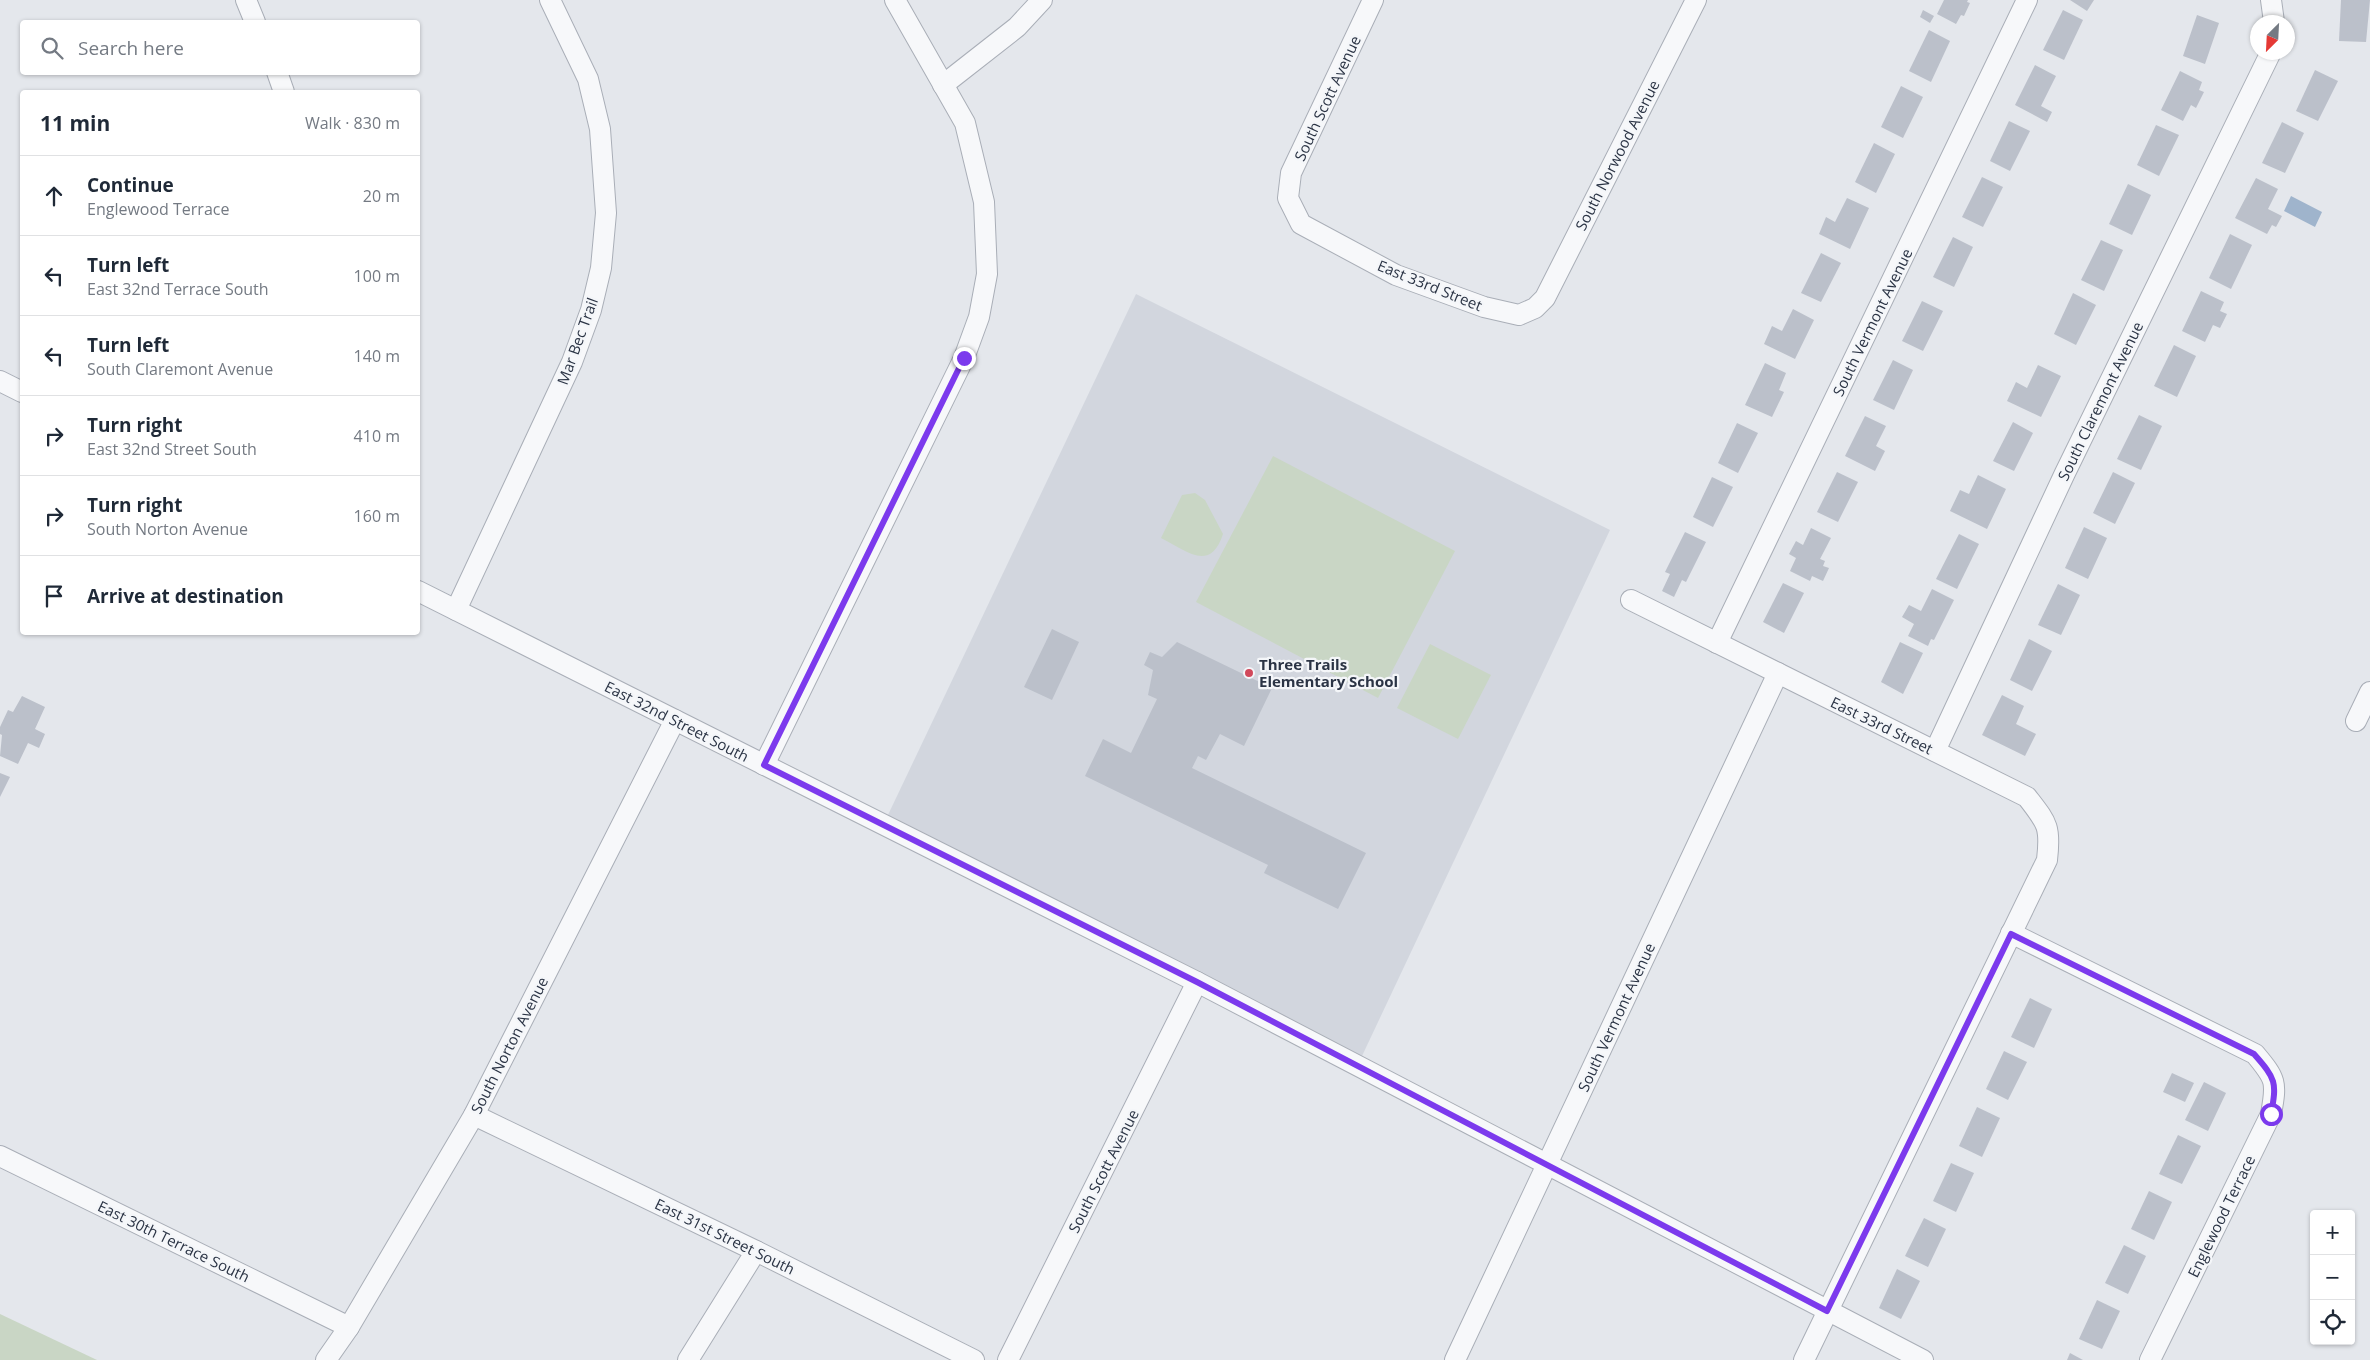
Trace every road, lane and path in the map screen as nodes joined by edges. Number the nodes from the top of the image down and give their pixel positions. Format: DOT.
graph roads {
  1 [pos="246,0"];
  2 [pos="550,0"];
  3 [pos="895,0"];
  4 [pos="1042,0"];
  5 [pos="1373,0"];
  6 [pos="1696,0"];
  7 [pos="2027,0"];
  8 [pos="2272,0"];
  9 [pos="2273,15"];
  10 [pos="254,20"];
  11 [pos="2267,60"];
  12 [pos="278,75"];
  13 [pos="943,85"];
  14 [pos="283,90"];
  15 [pos="1288,198"];
  16 [pos="1536,308"];
  17 [pos="0,380"];
  18 [pos="20,391"];
  19 [pos="420,592"];
  20 [pos="1630,600"];
  21 [pos="456,610"];
  22 [pos="1717,643"];
  23 [pos="1778,673"];
  24 [pos="2370,692"];
  25 [pos="675,720"];
  26 [pos="2356,721"];
  27 [pos="1935,751"];
  28 [pos="764,765"];
  29 [pos="2011,934"];
  30 [pos="1197,982"];
  31 [pos="474,1114"];
  32 [pos="0,1156"];
  33 [pos="1547,1165"];
  34 [pos="756,1251"];
  35 [pos="1827,1311"];
  36 [pos="349,1326"];
  37 [pos="326,1360"];
  38 [pos="688,1360"];
  39 [pos="974,1360"];
  40 [pos="1008,1360"];
  41 [pos="1455,1360"];
  42 [pos="1804,1360"];
  43 [pos="1923,1360"];
  44 [pos="2150,1360"];
  1 -- 10 [label="street"];
  2 -- 21 [label="street, Mar Bec Trail"];
  3 -- 13 [label="street"];
  4 -- 13 [label="street"];
  5 -- 15 [label="street, South Scott Avenue"];
  6 -- 16 [label="street, South Norwood Avenue"];
  7 -- 22 [label="street, South Vermont Avenue"];
  8 -- 9 [label="street"];
  11 -- 27 [label="street, South Claremont Avenue"];
  12 -- 14 [label="street"];
  13 -- 28 [label="street"];
  15 -- 16 [label="street, East 33rd Street"];
  17 -- 18 [label="street"];
  19 -- 21 [label="street, East 32nd Street South"];
  20 -- 22 [label="street, East 33rd Street"];
  21 -- 25 [label="street, East 32nd Street South"];
  22 -- 23 [label="street, East 33rd Street"];
  23 -- 27 [label="street, East 33rd Street"];
  23 -- 33 [label="street, South Vermont Avenue"];
  24 -- 26 [label="street"];
  25 -- 28 [label="street, East 32nd Street South"];
  25 -- 31 [label="street, South Norton Avenue"];
  27 -- 29 [label="street, East 33rd Street"];
  28 -- 30 [label="street, East 32nd Street South"];
  29 -- 35 [label="street"];
  29 -- 44 [label="street, Englewood Terrace"];
  30 -- 33 [label="street, East 32nd Street South"];
  30 -- 40 [label="street, South Scott Avenue"];
  31 -- 34 [label="street, East 31st Street South"];
  31 -- 36 [label="street, South Norton Avenue"];
  32 -- 36 [label="street, East 30th Terrace South"];
  33 -- 35 [label="street, East 32nd Street South"];
  33 -- 41 [label="street, South Vermont Avenue"];
  34 -- 38 [label="street"];
  34 -- 39 [label="street, East 31st Street South"];
  35 -- 42 [label="street"];
  35 -- 43 [label="street, East 32nd Street South"];
  36 -- 37 [label="street, South Norton Avenue"];
}
